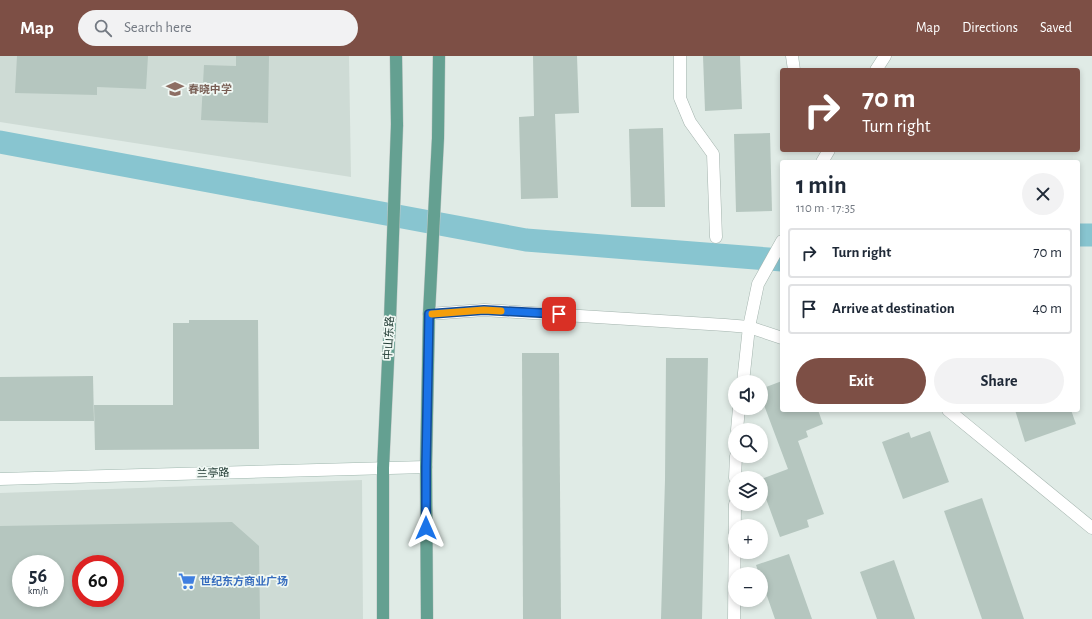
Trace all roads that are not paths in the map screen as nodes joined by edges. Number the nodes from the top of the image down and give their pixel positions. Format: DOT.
graph roads {
  1 [pos="396,56"];
  2 [pos="439,56"];
  3 [pos="680,56"];
  4 [pos="792,56"];
  5 [pos="885,56"];
  6 [pos="794,68"];
  7 [pos="877,68"];
  8 [pos="716,237"];
  9 [pos="780,245"];
  10 [pos="429,314"];
  11 [pos="749,328"];
  12 [pos="780,337"];
  13 [pos="744,375"];
  14 [pos="950,412"];
  15 [pos="426,467"];
  16 [pos="383,468"];
  17 [pos="0,479"];
  18 [pos="735,511"];
  19 [pos="1092,528"];
  20 [pos="382,619"];
  21 [pos="427,619"];
  22 [pos="734,619"];
  1 -- 16 [label="main road, 中山东路, bridge"];
  2 -- 10 [label="main road"];
  3 -- 8 [label="street"];
  4 -- 6 [label="street"];
  5 -- 7 [label="street"];
  9 -- 11 [label="street"];
  10 -- 11 [label="street"];
  10 -- 15 [label="main road"];
  11 -- 12 [label="street"];
  11 -- 13 [label="street"];
  14 -- 19 [label="street"];
  15 -- 16 [label="street, 兰亭路"];
  15 -- 21 [label="main road"];
  16 -- 17 [label="street, 兰亭路"];
  16 -- 20 [label="main road, 中山东路"];
  18 -- 22 [label="street"];
}
